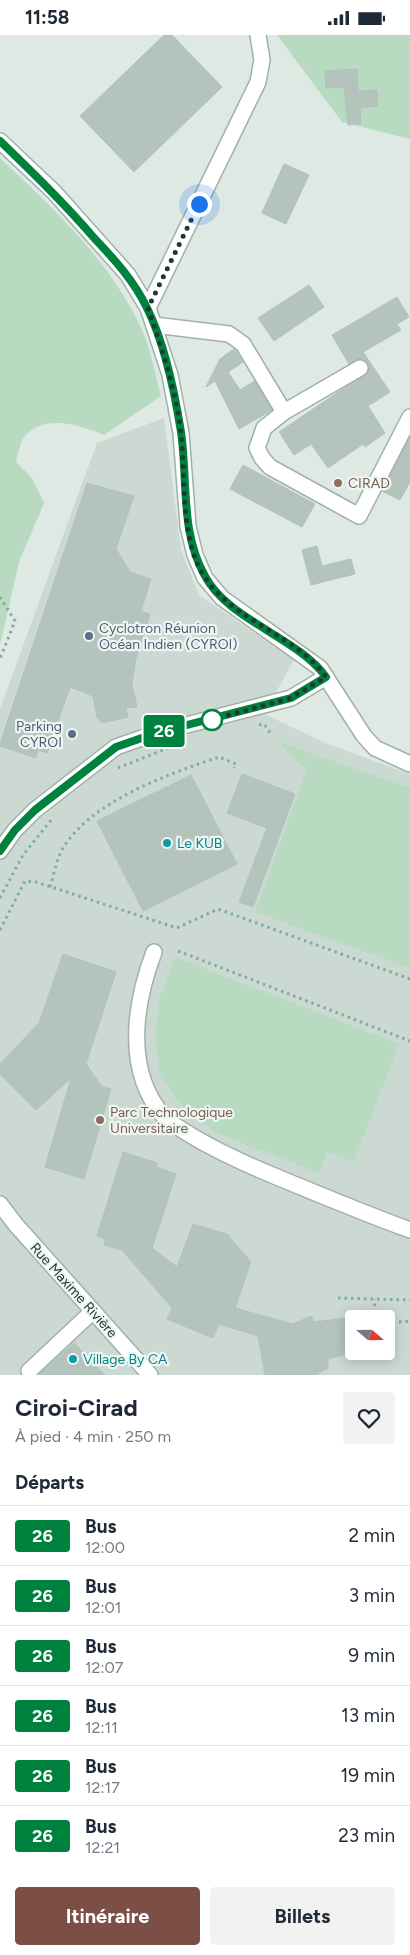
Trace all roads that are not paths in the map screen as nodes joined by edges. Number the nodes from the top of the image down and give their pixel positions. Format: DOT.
graph roads {
  1 [pos="258,35"];
  2 [pos="0,141"];
  3 [pos="148,308"];
  4 [pos="154,325"];
  5 [pos="360,368"];
  6 [pos="284,412"];
  7 [pos="410,417"];
  8 [pos="326,677"];
  9 [pos="410,764"];
  10 [pos="0,851"];
  11 [pos="154,952"];
  12 [pos="0,1204"];
  13 [pos="410,1230"];
  14 [pos="93,1311"];
  15 [pos="29,1371"];
  16 [pos="150,1375"];
  1 -- 3 [label="street"];
  2 -- 3 [label="street"];
  3 -- 4 [label="street"];
  4 -- 6 [label="street"];
  4 -- 8 [label="street"];
  5 -- 6 [label="street"];
  6 -- 7 [label="street"];
  8 -- 9 [label="street"];
  8 -- 10 [label="street"];
  11 -- 13 [label="street"];
  12 -- 14 [label="street, Rue Maxime Rivière"];
  14 -- 15 [label="street"];
  14 -- 16 [label="street, Rue Maxime Rivière"];
}
